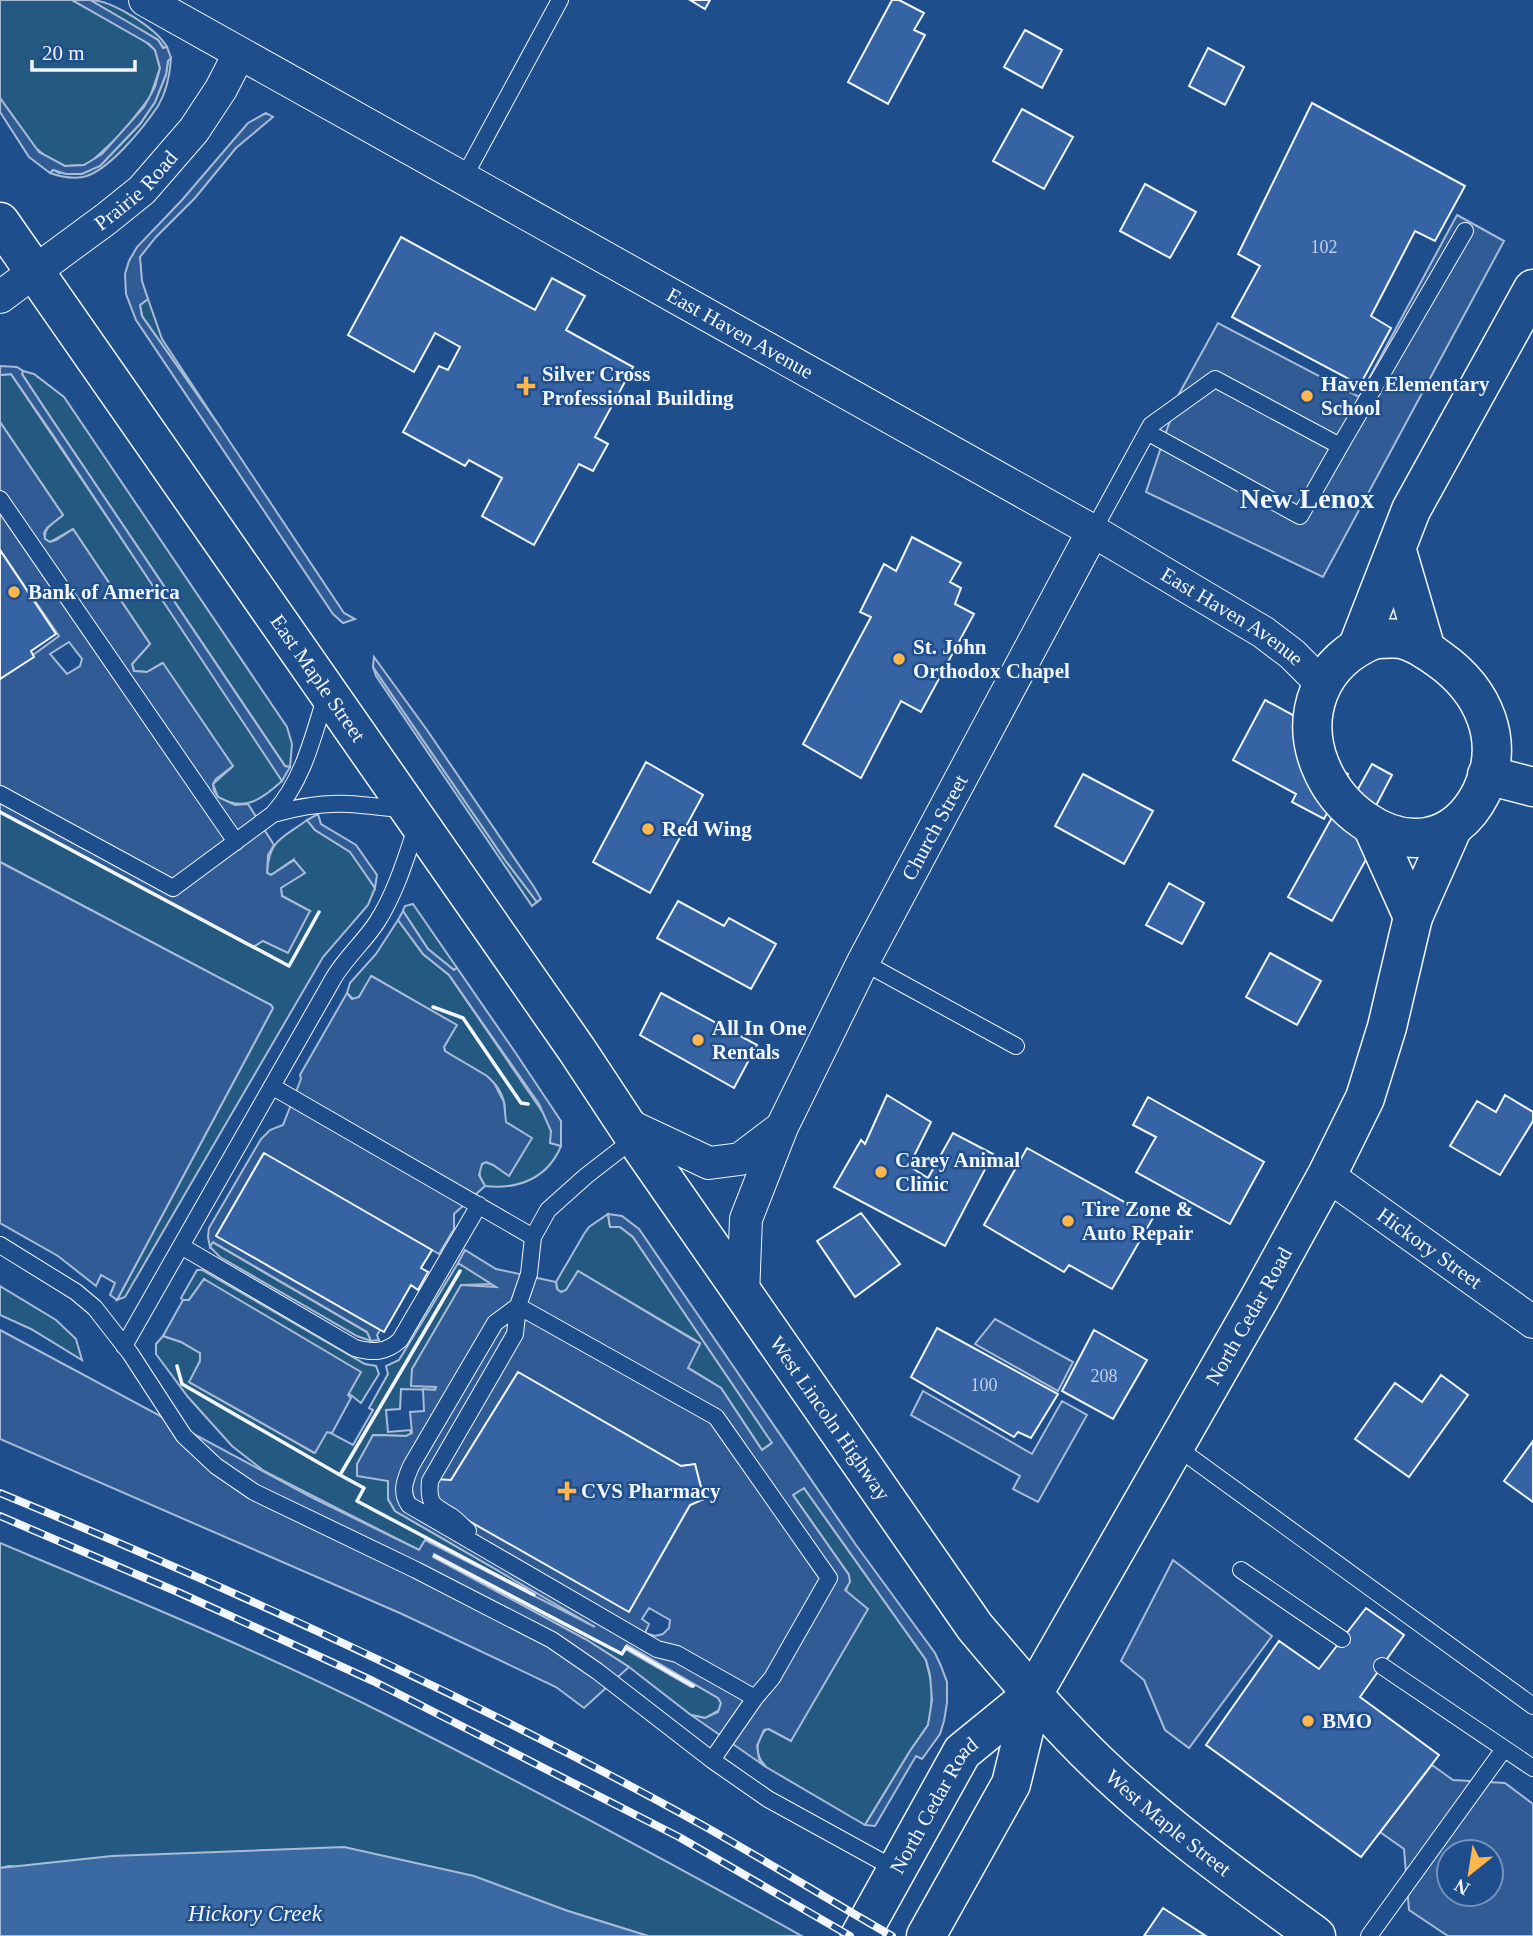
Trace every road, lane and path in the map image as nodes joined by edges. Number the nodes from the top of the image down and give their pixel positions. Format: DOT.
graph roads {
  1 [pos="145,0"];
  2 [pos="560,0"];
  3 [pos="239,54"];
  4 [pos="463,179"];
  5 [pos="0,222"];
  6 [pos="1465,231"];
  7 [pos="35,271"];
  8 [pos="1533,289"];
  9 [pos="0,297"];
  10 [pos="1147,432"];
  11 [pos="1340,446"];
  12 [pos="0,499"];
  13 [pos="1093,531"];
  14 [pos="1396,551"];
  15 [pos="1358,646"];
  16 [pos="1426,650"];
  17 [pos="1322,684"];
  18 [pos="327,693"];
  19 [pos="1488,775"];
  20 [pos="1533,787"];
  21 [pos="0,794"];
  22 [pos="273,814"];
  23 [pos="413,817"];
  24 [pos="1373,828"];
  25 [pos="1452,829"];
  26 [pos="236,842"];
  27 [pos="1413,917"];
  28 [pos="863,962"];
  29 [pos="1016,1046"];
  30 [pos="273,1087"];
  31 [pos="782,1127"];
  32 [pos="630,1131"];
  33 [pos="1327,1175"];
  34 [pos="479,1205"];
  35 [pos="533,1237"];
  36 [pos="0,1245"];
  37 [pos="181,1246"];
  38 [pos="743,1295"];
  39 [pos="518,1306"];
  40 [pos="1533,1322"];
  41 [pos="124,1346"];
  42 [pos="1175,1446"];
  43 [pos="487,1550"];
  44 [pos="1241,1570"];
  45 [pos="1342,1639"];
  46 [pos="1382,1666"];
  47 [pos="1033,1694"];
  48 [pos="755,1698"];
  49 [pos="1533,1706"];
  50 [pos="1504,1749"];
  51 [pos="712,1760"];
  52 [pos="1533,1769"];
  53 [pos="897,1870"];
  54 [pos="860,1936"];
  55 [pos="926,1936"];
  56 [pos="1316,1936"];
  57 [pos="1369,1936"];
  1 -- 3 [label="street, East Haven Avenue"];
  2 -- 4 [label="lane"];
  3 -- 4 [label="street, East Haven Avenue"];
  3 -- 7 [label="street, Prairie Road"];
  4 -- 13 [label="street, East Haven Avenue"];
  5 -- 7 [label="main road, East Maple Street"];
  6 -- 11 [label="lane"];
  7 -- 9 [label="street, Prairie Road"];
  7 -- 18 [label="main road, East Maple Street"];
  8 -- 14 [label="main road"];
  10 -- 11 [label="lane"];
  10 -- 11 [label="lane"];
  10 -- 13 [label="lane"];
  12 -- 26 [label="lane"];
  13 -- 17 [label="street, East Haven Avenue"];
  13 -- 28 [label="street, Church Street"];
  14 -- 15 [label="main road"];
  14 -- 16 [label="main road"];
  15 -- 16 [label="main road"];
  15 -- 17 [label="main road"];
  16 -- 19 [label="main road"];
  17 -- 24 [label="main road"];
  18 -- 22 [label="lane"];
  18 -- 23 [label="main road, East Maple Street"];
  19 -- 20 [label="main road"];
  19 -- 25 [label="main road"];
  21 -- 26 [label="lane"];
  22 -- 23 [label="lane"];
  22 -- 26 [label="lane"];
  23 -- 30 [label="lane"];
  23 -- 32 [label="main road, East Maple Street"];
  24 -- 25 [label="main road"];
  24 -- 27 [label="main road"];
  25 -- 27 [label="main road, North Cedar Road"];
  27 -- 33 [label="main road, North Cedar Road"];
  28 -- 29 [label="lane"];
  28 -- 31 [label="street, Church Street"];
  30 -- 34 [label="lane"];
  30 -- 37 [label="lane"];
  31 -- 32 [label="street"];
  31 -- 38 [label="street, Church Street"];
  32 -- 35 [label="lane"];
  32 -- 38 [label="main road, West Lincoln Highway"];
  33 -- 40 [label="street, Hickory Street"];
  33 -- 42 [label="main road, North Cedar Road"];
  34 -- 35 [label="lane"];
  34 -- 37 [label="lane"];
  35 -- 39 [label="lane"];
  36 -- 41 [label="lane"];
  37 -- 41 [label="lane"];
  38 -- 47 [label="main road, West Lincoln Highway"];
  39 -- 43 [label="lane"];
  39 -- 43 [label="lane"];
  39 -- 48 [label="lane"];
  41 -- 51 [label="lane"];
  42 -- 47 [label="main road, North Cedar Road"];
  42 -- 49 [label="lane"];
  43 -- 48 [label="lane"];
  44 -- 45 [label="lane"];
  46 -- 50 [label="lane"];
  47 -- 53 [label="main road, North Cedar Road"];
  47 -- 55 [label="main road, North Cedar Road"];
  47 -- 56 [label="main road, West Maple Street"];
  48 -- 51 [label="lane"];
  50 -- 52 [label="lane"];
  50 -- 57 [label="lane"];
  51 -- 53 [label="lane"];
  53 -- 54 [label="main road, North Cedar Road"];
}
